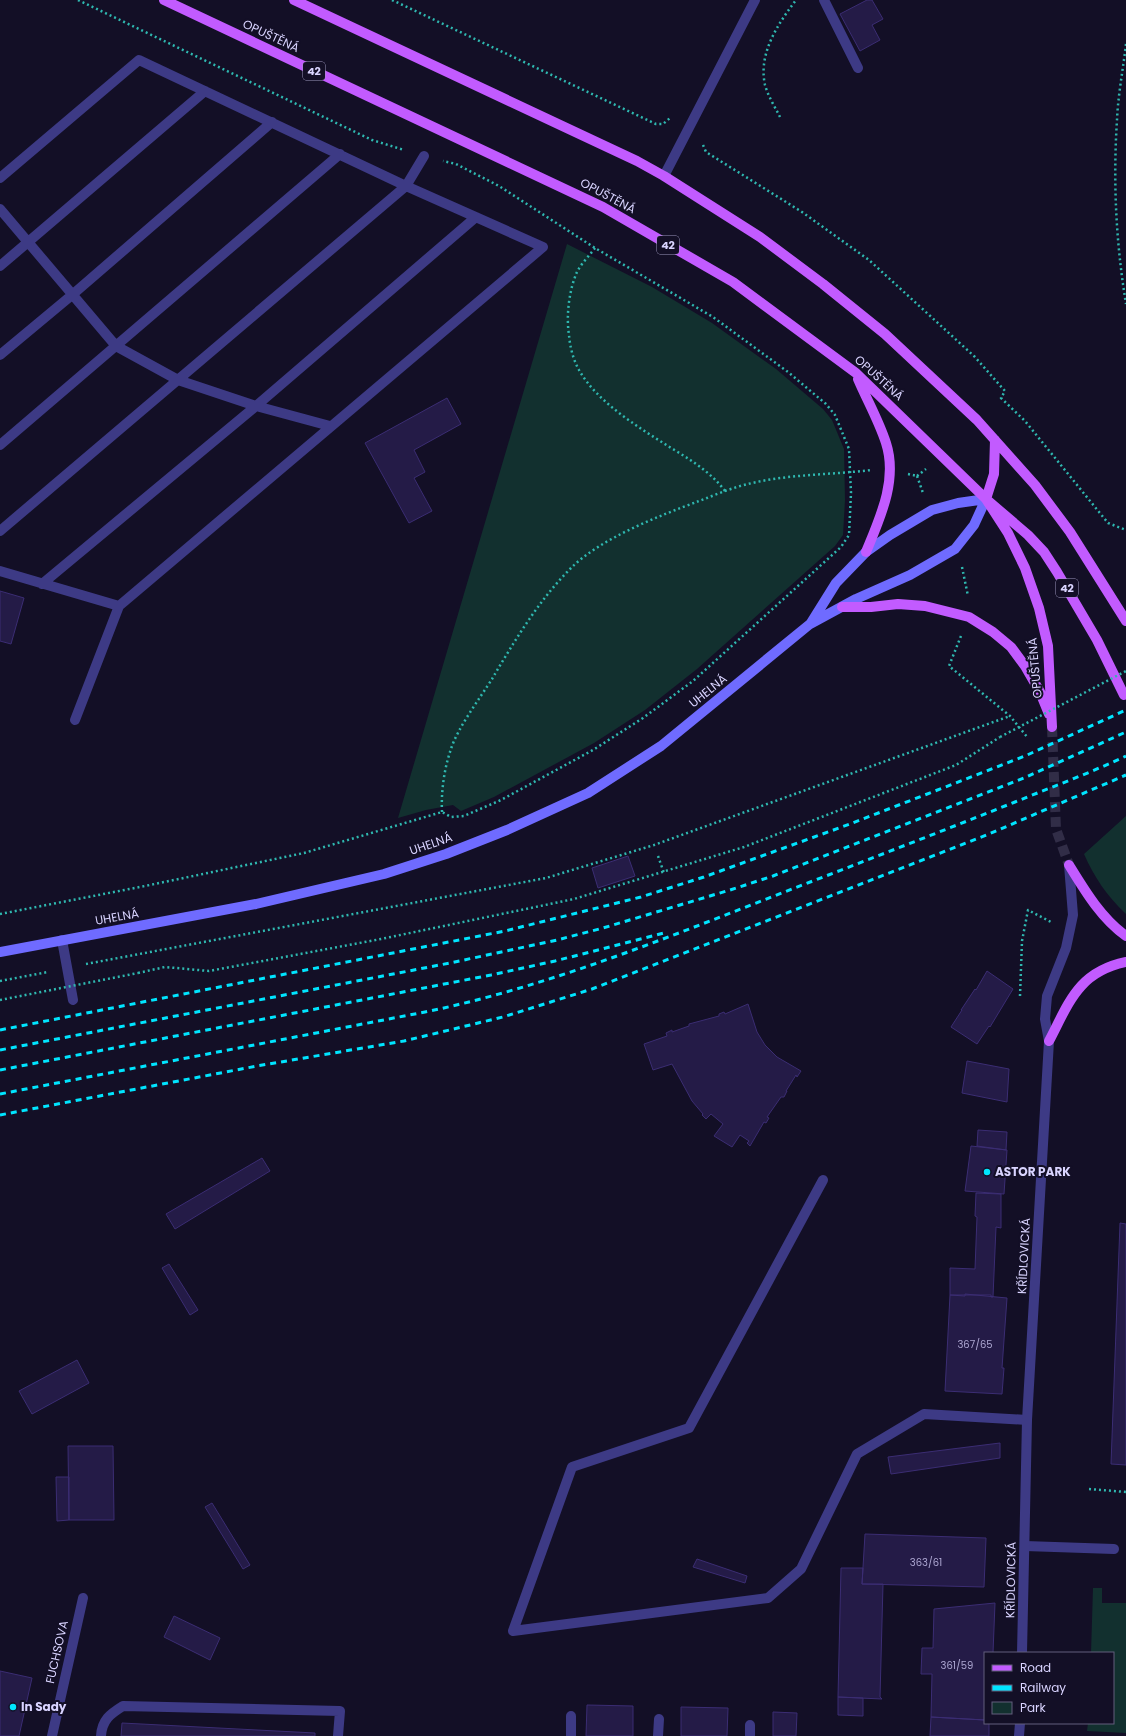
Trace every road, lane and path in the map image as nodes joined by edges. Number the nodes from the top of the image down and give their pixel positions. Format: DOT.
graph roads {
  1 [pos="78,0"];
  2 [pos="164,0"];
  3 [pos="294,0"];
  4 [pos="392,0"];
  5 [pos="754,0"];
  6 [pos="796,0"];
  7 [pos="824,0"];
  8 [pos="1126,44"];
  9 [pos="858,68"];
  10 [pos="205,91"];
  11 [pos="673,113"];
  12 [pos="780,117"];
  13 [pos="272,122"];
  14 [pos="702,140"];
  15 [pos="340,154"];
  16 [pos="424,156"];
  17 [pos="664,176"];
  18 [pos="0,178"];
  19 [pos="406,186"];
  20 [pos="0,209"];
  21 [pos="476,217"];
  22 [pos="28,242"];
  23 [pos="595,248"];
  24 [pos="0,266"];
  25 [pos="72,295"];
  26 [pos="1126,304"];
  27 [pos="116,346"];
  28 [pos="0,355"];
  29 [pos="856,373"];
  30 [pos="178,380"];
  31 [pos="256,406"];
  32 [pos="330,426"];
  33 [pos="995,440"];
  34 [pos="0,445"];
  35 [pos="930,465"];
  36 [pos="878,469"];
  37 [pos="850,472"];
  38 [pos="725,491"];
  39 [pos="925,497"];
  40 [pos="986,499"];
  41 [pos="1126,530"];
  42 [pos="0,531"];
  43 [pos="866,552"];
  44 [pos="961,565"];
  45 [pos="0,572"];
  46 [pos="42,584"];
  47 [pos="968,597"];
  48 [pos="119,606"];
  49 [pos="842,607"];
  50 [pos="1126,621"];
  51 [pos="810,624"];
  52 [pos="962,635"];
  53 [pos="1126,671"];
  54 [pos="1124,695"];
  55 [pos="1010,716"];
  56 [pos="75,720"];
  57 [pos="1028,738"];
  58 [pos="442,812"];
  59 [pos="658,856"];
  60 [pos="1069,865"];
  61 [pos="664,873"];
  62 [pos="0,914"];
  63 [pos="1055,925"];
  64 [pos="1126,936"];
  65 [pos="62,940"];
  66 [pos="0,952"];
  67 [pos="1126,962"];
  68 [pos="67,968"];
  69 [pos="0,981"];
  70 [pos="1020,996"];
  71 [pos="0,1000"];
  72 [pos="73,1000"];
  73 [pos="1049,1041"];
  74 [pos="823,1180"];
  75 [pos="1027,1420"];
  76 [pos="1089,1489"];
  77 [pos="1126,1492"];
  78 [pos="1025,1546"];
  79 [pos="1114,1549"];
  80 [pos="83,1598"];
  81 [pos="1022,1652"];
  82 [pos="571,1716"];
  83 [pos="658,1719"];
  84 [pos="750,1724"];
  85 [pos="1020,1724"];
  86 [pos="52,1736"];
  87 [pos="100,1736"];
  88 [pos="338,1736"];
  89 [pos="571,1736"];
  90 [pos="658,1736"];
  91 [pos="750,1736"];
  92 [pos="1019,1736"];
  1 -- 16 [label="path"];
  2 -- 29 [label="main road, OPUŠTĚNÁ / 42"];
  3 -- 17 [label="main road"];
  4 -- 11 [label="path"];
  5 -- 17 [label="street"];
  6 -- 12 [label="path"];
  7 -- 9 [label="street"];
  8 -- 26 [label="path"];
  10 -- 13 [label="street"];
  10 -- 18 [label="street"];
  10 -- 22 [label="street"];
  13 -- 15 [label="street"];
  13 -- 25 [label="street"];
  14 -- 41 [label="path"];
  15 -- 19 [label="street"];
  15 -- 27 [label="street"];
  16 -- 19 [label="street"];
  16 -- 23 [label="path"];
  17 -- 33 [label="main road"];
  19 -- 21 [label="street"];
  19 -- 30 [label="street"];
  20 -- 22 [label="street"];
  21 -- 31 [label="street"];
  21 -- 32 [label="street"];
  22 -- 24 [label="street"];
  22 -- 25 [label="street"];
  23 -- 37 [label="path"];
  23 -- 38 [label="path"];
  25 -- 27 [label="street"];
  25 -- 28 [label="street"];
  27 -- 30 [label="street"];
  27 -- 34 [label="street"];
  29 -- 40 [label="main road, OPUŠTĚNÁ / 42"];
  29 -- 43 [label="main road"];
  30 -- 31 [label="street"];
  30 -- 42 [label="street"];
  31 -- 32 [label="street"];
  31 -- 46 [label="street"];
  32 -- 48 [label="street"];
  33 -- 40 [label="main road"];
  33 -- 50 [label="main road"];
  35 -- 39 [label="path"];
  36 -- 37 [label="path"];
  37 -- 38 [label="path"];
  37 -- 58 [label="path"];
  38 -- 58 [label="path"];
  40 -- 43 [label="main road, UHELNÁ"];
  40 -- 49 [label="main road, UHELNÁ"];
  40 -- 49 [label="main road, OPUŠTĚNÁ / 42"];
  40 -- 54 [label="main road, OPUŠTĚNÁ / 42"];
  43 -- 51 [label="main road, UHELNÁ"];
  44 -- 47 [label="path"];
  45 -- 46 [label="street"];
  46 -- 48 [label="street"];
  48 -- 56 [label="street"];
  49 -- 51 [label="main road, UHELNÁ"];
  51 -- 65 [label="main road, UHELNÁ"];
  52 -- 55 [label="path"];
  53 -- 61 [label="path, bridge"];
  55 -- 57 [label="path"];
  55 -- 68 [label="path"];
  58 -- 62 [label="path"];
  59 -- 61 [label="path"];
  60 -- 64 [label="main road"];
  60 -- 73 [label="street, KŘÍDLOVICKÁ"];
  61 -- 71 [label="path, bridge"];
  63 -- 70 [label="path"];
  65 -- 66 [label="main road, UHELNÁ"];
  65 -- 68 [label="street"];
  67 -- 73 [label="main road"];
  68 -- 69 [label="path"];
  68 -- 72 [label="street"];
  73 -- 75 [label="street, KŘÍDLOVICKÁ"];
  74 -- 75 [label="street"];
  75 -- 78 [label="street, KŘÍDLOVICKÁ"];
  76 -- 77 [label="path"];
  78 -- 79 [label="street"];
  78 -- 81 [label="street, KŘÍDLOVICKÁ"];
  80 -- 86 [label="street, FUCHSOVA"];
  82 -- 89 [label="street"];
  83 -- 90 [label="street"];
  84 -- 91 [label="street"];
  85 -- 92 [label="street"];
  87 -- 88 [label="street"];
}
